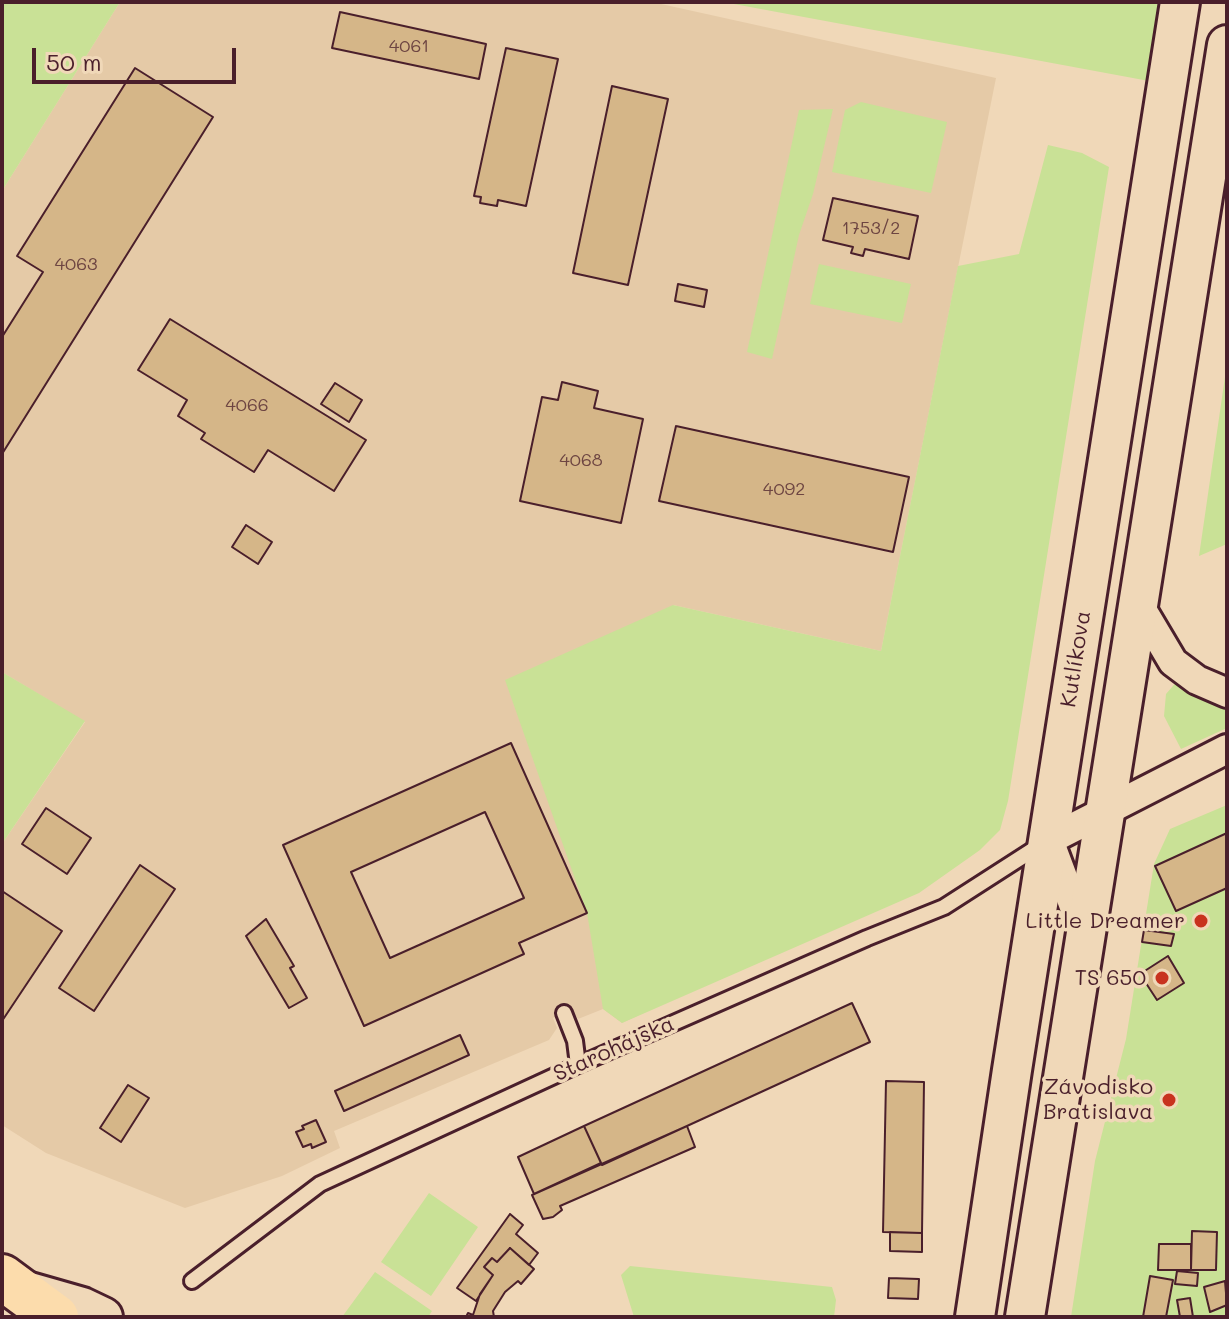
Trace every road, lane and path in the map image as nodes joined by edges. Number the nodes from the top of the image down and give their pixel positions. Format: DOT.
graph roads {
  1 [pos="1180,2"];
  2 [pos="1227,45"];
  3 [pos="1138,603"];
  4 [pos="1227,693"];
  5 [pos="1227,749"];
  6 [pos="1104,813"];
  7 [pos="1049,840"];
  8 [pos="1087,940"];
  9 [pos="564,1013"];
  10 [pos="578,1065"];
  11 [pos="192,1281"];
  12 [pos="10,1283"];
  13 [pos="56,1317"];
  14 [pos="103,1317"];
  15 [pos="975,1317"];
  16 [pos="1025,1317"];
  1 -- 7 [label="main road, Kutlíkova"];
  2 -- 3 [label="main road"];
  3 -- 4 [label="street"];
  3 -- 6 [label="main road"];
  5 -- 6 [label="street, Starohájska"];
  6 -- 7 [label="street, Starohájska"];
  6 -- 8 [label="main road"];
  7 -- 8 [label="street"];
  7 -- 10 [label="lane, Starohájska"];
  7 -- 15 [label="main road, Kutlíkova"];
  8 -- 16 [label="main road"];
  9 -- 10 [label="lane"];
  10 -- 11 [label="lane, Starohájska"];
  12 -- 13 [label="main road"];
  12 -- 14 [label="main road"];
}
